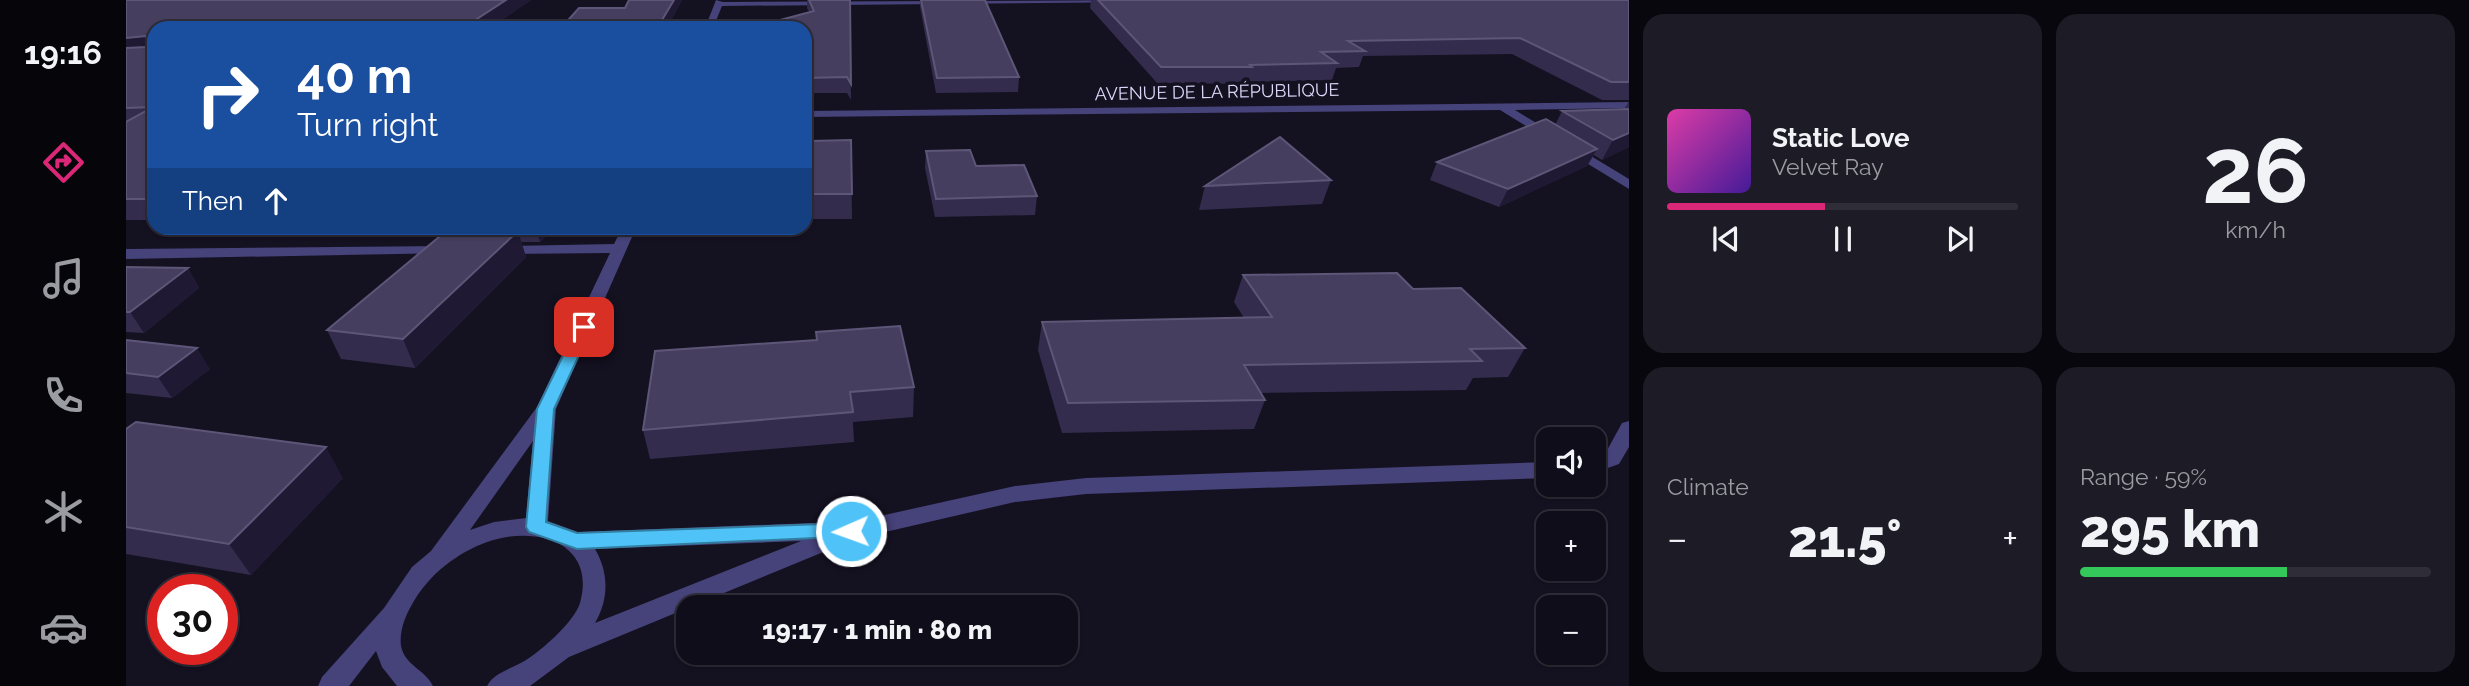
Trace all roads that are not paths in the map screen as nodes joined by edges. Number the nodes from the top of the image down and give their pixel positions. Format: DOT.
graph roads {
  1 [pos="1151,0"];
  2 [pos="718,2"];
  3 [pos="711,21"];
  4 [pos="1629,105"];
  5 [pos="1503,107"];
  6 [pos="812,114"];
  7 [pos="1629,185"];
  8 [pos="626,235"];
  9 [pos="621,248"];
  10 [pos="456,250"];
  11 [pos="484,250"];
  12 [pos="126,254"];
  13 [pos="546,409"];
  14 [pos="1629,428"];
  15 [pos="1606,461"];
  16 [pos="1536,471"];
  17 [pos="536,527"];
  18 [pos="851,531"];
  19 [pos="577,541"];
  20 [pos="435,559"];
  21 [pos="393,611"];
  22 [pos="564,647"];
  23 [pos="332,686"];
  24 [pos="419,686"];
  25 [pos="500,686"];
  1 -- 2 [label="street"];
  2 -- 3 [label="street"];
  4 -- 5 [label="street, AVENUE DE LA RÉPUBLIQUE"];
  5 -- 6 [label="street, AVENUE DE LA RÉPUBLIQUE"];
  5 -- 7 [label="street"];
  8 -- 9 [label="street"];
  9 -- 11 [label="street"];
  9 -- 13 [label="street"];
  10 -- 12 [label="street"];
  13 -- 17 [label="street"];
  13 -- 20 [label="street"];
  14 -- 15 [label="street"];
  16 -- 18 [label="street"];
  17 -- 19 [label="street"];
  17 -- 20 [label="street"];
  18 -- 19 [label="street"];
  18 -- 22 [label="street"];
  19 -- 22 [label="street"];
  20 -- 21 [label="street"];
  21 -- 23 [label="street"];
  21 -- 24 [label="street"];
  22 -- 25 [label="street"];
}
